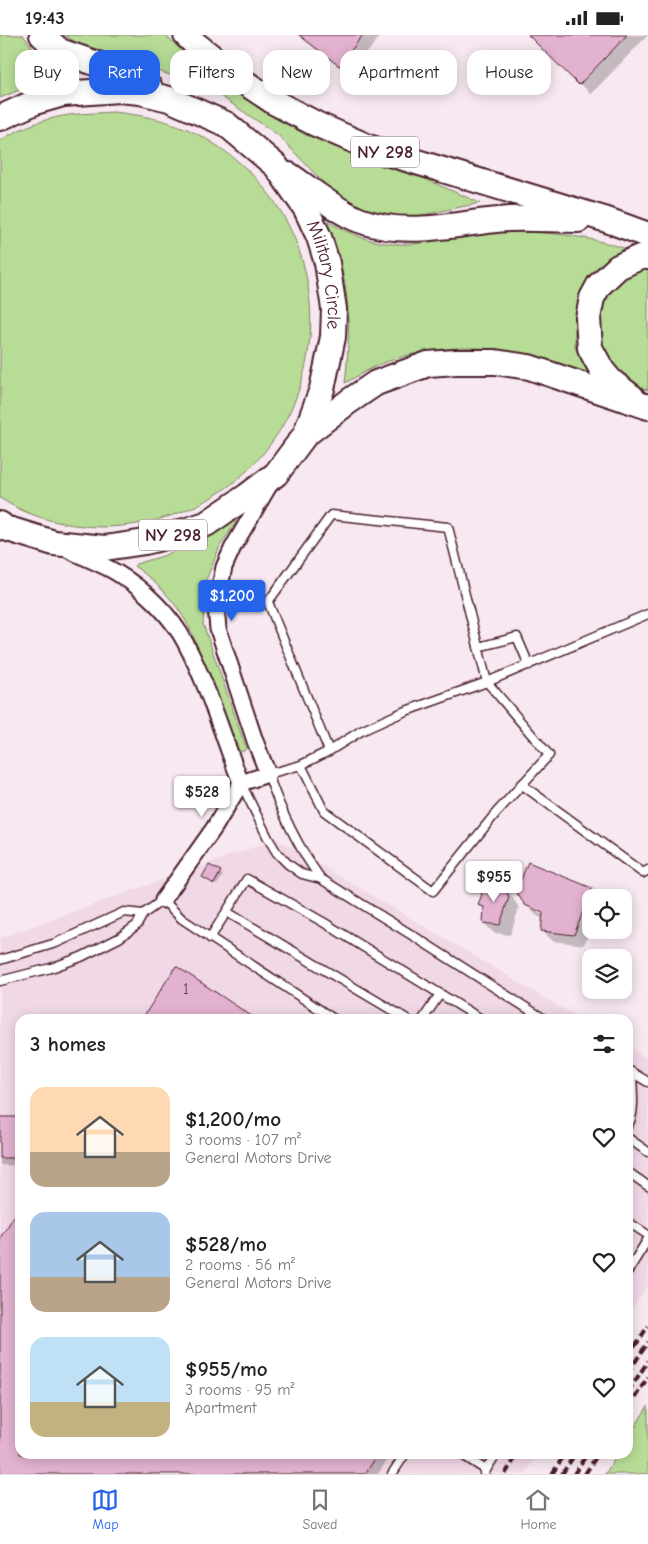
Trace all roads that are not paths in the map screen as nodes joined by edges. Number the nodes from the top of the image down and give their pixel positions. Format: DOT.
graph roads {
  1 [pos="42,35"];
  2 [pos="186,35"];
  3 [pos="169,99"];
  4 [pos="0,118"];
  5 [pos="276,166"];
  6 [pos="607,220"];
  7 [pos="648,235"];
  8 [pos="648,257"];
  9 [pos="646,406"];
  10 [pos="305,435"];
  11 [pos="276,474"];
  12 [pos="0,524"];
  13 [pos="54,543"];
  14 [pos="648,614"];
  15 [pos="478,647"];
  16 [pos="529,665"];
  17 [pos="487,683"];
  18 [pos="329,751"];
  19 [pos="301,765"];
  20 [pos="268,774"];
  21 [pos="241,783"];
  22 [pos="522,784"];
  23 [pos="648,870"];
  24 [pos="320,879"];
  25 [pos="163,900"];
  26 [pos="226,911"];
  27 [pos="143,914"];
  28 [pos="210,938"];
  29 [pos="0,960"];
  30 [pos="0,981"];
  31 [pos="440,994"];
  32 [pos="326,1014"];
  33 [pos="399,1014"];
  34 [pos="426,1014"];
  35 [pos="473,1014"];
  36 [pos="536,1014"];
  37 [pos="633,1073"];
  38 [pos="648,1082"];
  39 [pos="633,1142"];
  40 [pos="648,1152"];
  41 [pos="633,1176"];
  42 [pos="648,1186"];
  43 [pos="633,1225"];
  44 [pos="648,1235"];
  45 [pos="648,1239"];
  46 [pos="633,1263"];
  47 [pos="402,1459"];
  48 [pos="468,1459"];
  49 [pos="493,1459"];
  50 [pos="485,1472"];
  51 [pos="392,1474"];
  1 -- 3 [label="main road"];
  2 -- 6 [label="main road, NY 298"];
  3 -- 4 [label="main road, Military Circle"];
  3 -- 5 [label="main road, Military Circle"];
  5 -- 6 [label="main road, NY 298"];
  5 -- 10 [label="main road, Military Circle"];
  6 -- 7 [label="main road, NY 298"];
  8 -- 9 [label="main road"];
  9 -- 10 [label="main road, NY 298"];
  10 -- 11 [label="main road, Military Circle / NY 298"];
  11 -- 13 [label="main road, Military Circle / NY 298"];
  11 -- 20 [label="street"];
  12 -- 13 [label="main road, Military Circle / NY 298"];
  13 -- 21 [label="street"];
  14 -- 16 [label="lane"];
  15 -- 16 [label="lane"];
  15 -- 17 [label="lane"];
  15 -- 18 [label="lane"];
  16 -- 17 [label="lane"];
  17 -- 18 [label="lane"];
  17 -- 22 [label="lane"];
  18 -- 19 [label="lane"];
  19 -- 20 [label="lane"];
  19 -- 22 [label="lane"];
  20 -- 21 [label="street"];
  20 -- 24 [label="lane"];
  21 -- 24 [label="lane"];
  21 -- 25 [label="street"];
  22 -- 23 [label="lane"];
  24 -- 36 [label="lane"];
  25 -- 27 [label="lane"];
  25 -- 28 [label="lane"];
  26 -- 28 [label="lane"];
  26 -- 31 [label="lane"];
  26 -- 33 [label="lane"];
  27 -- 29 [label="lane"];
  27 -- 30 [label="lane"];
  28 -- 32 [label="lane"];
  31 -- 34 [label="lane"];
  31 -- 35 [label="lane"];
  37 -- 38 [label="lane"];
  39 -- 40 [label="lane"];
  41 -- 42 [label="lane"];
  43 -- 44 [label="lane"];
  45 -- 46 [label="lane"];
  47 -- 51 [label="lane"];
  48 -- 50 [label="lane"];
  49 -- 50 [label="lane"];
}
